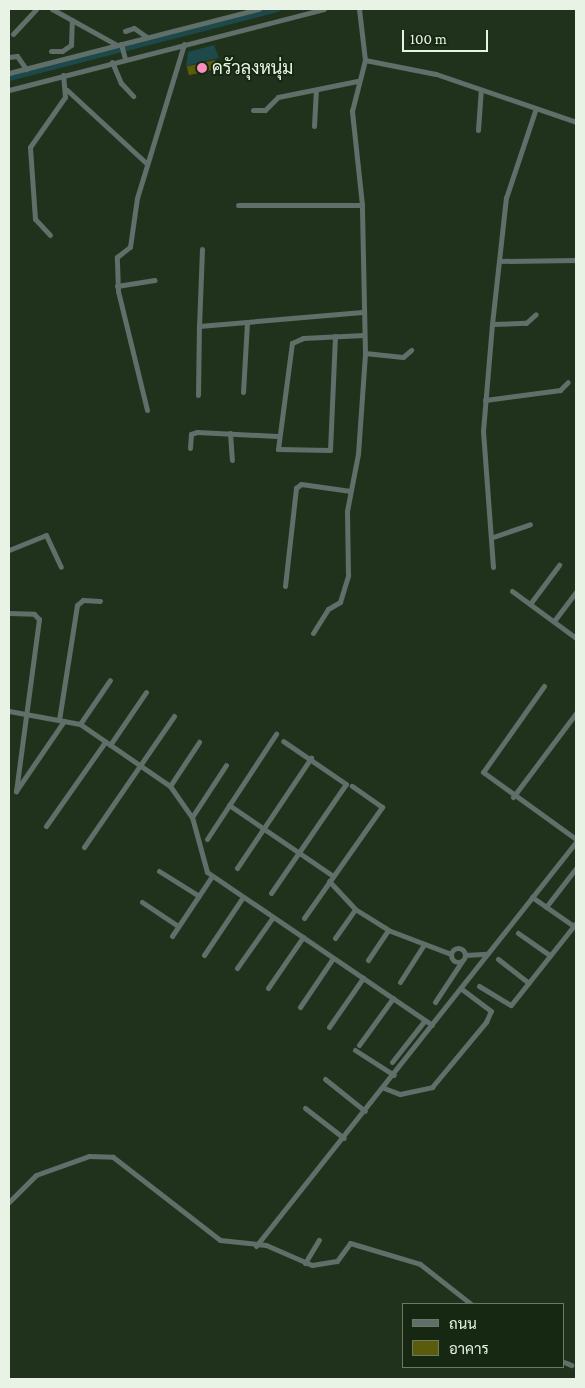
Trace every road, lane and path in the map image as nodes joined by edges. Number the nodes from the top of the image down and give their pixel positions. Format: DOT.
graph roads {
  1 [pos="36,9"];
  2 [pos="52,9"];
  3 [pos="258,9"];
  4 [pos="324,9"];
  5 [pos="359,9"];
  6 [pos="72,20"];
  7 [pos="125,31"];
  8 [pos="13,34"];
  9 [pos="147,37"];
  10 [pos="184,44"];
  11 [pos="121,45"];
  12 [pos="51,51"];
  13 [pos="9,57"];
  14 [pos="125,57"];
  15 [pos="365,60"];
  16 [pos="112,62"];
  17 [pos="26,69"];
  18 [pos="9,74"];
  19 [pos="63,75"];
  20 [pos="357,81"];
  21 [pos="9,90"];
  22 [pos="67,90"];
  23 [pos="316,90"];
  24 [pos="481,91"];
  25 [pos="134,96"];
  26 [pos="253,110"];
  27 [pos="536,111"];
  28 [pos="576,122"];
  29 [pos="314,126"];
  30 [pos="478,130"];
  31 [pos="146,163"];
  32 [pos="238,205"];
  33 [pos="362,205"];
  34 [pos="50,235"];
  35 [pos="202,249"];
  36 [pos="499,260"];
  37 [pos="576,260"];
  38 [pos="155,280"];
  39 [pos="118,286"];
  40 [pos="362,312"];
  41 [pos="536,314"];
  42 [pos="247,322"];
  43 [pos="492,324"];
  44 [pos="199,326"];
  45 [pos="364,335"];
  46 [pos="335,336"];
  47 [pos="411,350"];
  48 [pos="365,353"];
  49 [pos="568,382"];
  50 [pos="243,392"];
  51 [pos="198,395"];
  52 [pos="485,400"];
  53 [pos="147,410"];
  54 [pos="230,433"];
  55 [pos="277,436"];
  56 [pos="190,448"];
  57 [pos="232,460"];
  58 [pos="351,491"];
  59 [pos="530,524"];
  60 [pos="492,537"];
  61 [pos="9,550"];
  62 [pos="559,565"];
  63 [pos="61,567"];
  64 [pos="493,567"];
  65 [pos="284,586"];
  66 [pos="512,591"];
  67 [pos="576,592"];
  68 [pos="100,601"];
  69 [pos="530,604"];
  70 [pos="9,613"];
  71 [pos="554,621"];
  72 [pos="313,633"];
  73 [pos="576,638"];
  74 [pos="110,680"];
  75 [pos="544,686"];
  76 [pos="146,692"];
  77 [pos="9,711"];
  78 [pos="25,713"];
  79 [pos="576,713"];
  80 [pos="174,716"];
  81 [pos="62,720"];
  82 [pos="80,724"];
  83 [pos="276,734"];
  84 [pos="283,741"];
  85 [pos="199,742"];
  86 [pos="108,743"];
  87 [pos="311,758"];
  88 [pos="140,765"];
  89 [pos="226,765"];
  90 [pos="170,786"];
  91 [pos="352,786"];
  92 [pos="513,798"];
  93 [pos="229,805"];
  94 [pos="192,817"];
  95 [pos="46,826"];
  96 [pos="264,828"];
  97 [pos="207,839"];
  98 [pos="576,840"];
  99 [pos="84,847"];
  100 [pos="298,852"];
  101 [pos="237,868"];
  102 [pos="576,868"];
  103 [pos="159,871"];
  104 [pos="212,876"];
  105 [pos="331,878"];
  106 [pos="271,893"];
  107 [pos="198,896"];
  108 [pos="243,897"];
  109 [pos="532,897"];
  110 [pos="142,902"];
  111 [pos="546,907"];
  112 [pos="355,909"];
  113 [pos="273,917"];
  114 [pos="304,918"];
  115 [pos="575,925"];
  116 [pos="178,926"];
  117 [pos="388,930"];
  118 [pos="518,933"];
  119 [pos="172,936"];
  120 [pos="303,938"];
  121 [pos="336,938"];
  122 [pos="423,946"];
  123 [pos="451,954"];
  124 [pos="487,954"];
  125 [pos="204,955"];
  126 [pos="465,955"];
  127 [pos="550,955"];
  128 [pos="333,958"];
  129 [pos="498,959"];
  130 [pos="368,960"];
  131 [pos="462,961"];
  132 [pos="237,968"];
  133 [pos="363,978"];
  134 [pos="400,982"];
  135 [pos="529,983"];
  136 [pos="479,986"];
  137 [pos="268,988"];
  138 [pos="461,988"];
  139 [pos="393,998"];
  140 [pos="435,1002"];
  141 [pos="300,1007"];
  142 [pos="425,1020"];
  143 [pos="432,1025"];
  144 [pos="329,1027"];
  145 [pos="392,1062"];
  146 [pos="394,1075"];
  147 [pos="325,1079"];
  148 [pos="384,1088"];
  149 [pos="305,1108"];
  150 [pos="365,1111"];
  151 [pos="344,1138"];
  152 [pos="9,1202"];
  153 [pos="318,1240"];
  154 [pos="256,1246"];
  155 [pos="306,1263"];
  156 [pos="470,1303"];
  157 [pos="565,1362"];
  158 [pos="571,1365"];
  1 -- 8 [label="street"];
  2 -- 6 [label="street"];
  3 -- 9 [label="street"];
  4 -- 10 [label="street"];
  5 -- 15 [label="street"];
  6 -- 11 [label="street"];
  6 -- 12 [label="street"];
  7 -- 9 [label="street"];
  9 -- 11 [label="street"];
  10 -- 14 [label="street"];
  10 -- 31 [label="street"];
  11 -- 14 [label="street"];
  11 -- 17 [label="street"];
  13 -- 17 [label="street"];
  14 -- 16 [label="street"];
  15 -- 20 [label="street"];
  15 -- 24 [label="street"];
  16 -- 19 [label="street"];
  16 -- 25 [label="street"];
  17 -- 18 [label="street"];
  19 -- 21 [label="street"];
  19 -- 22 [label="street"];
  20 -- 23 [label="street"];
  20 -- 33 [label="street"];
  22 -- 31 [label="street"];
  22 -- 34 [label="street"];
  23 -- 26 [label="street"];
  23 -- 29 [label="street"];
  24 -- 27 [label="street"];
  24 -- 30 [label="street"];
  27 -- 28 [label="street"];
  27 -- 36 [label="street"];
  31 -- 39 [label="street"];
  32 -- 33 [label="street"];
  33 -- 40 [label="street"];
  35 -- 44 [label="street"];
  36 -- 37 [label="street"];
  36 -- 43 [label="street"];
  38 -- 39 [label="street"];
  39 -- 53 [label="street"];
  40 -- 42 [label="street"];
  40 -- 45 [label="street"];
  41 -- 43 [label="street"];
  42 -- 44 [label="street"];
  42 -- 50 [label="street"];
  43 -- 52 [label="street"];
  44 -- 51 [label="street"];
  45 -- 46 [label="street"];
  45 -- 48 [label="street"];
  46 -- 55 [label="street"];
  46 -- 55 [label="street"];
  47 -- 48 [label="street"];
  48 -- 58 [label="street"];
  49 -- 52 [label="street"];
  52 -- 60 [label="street"];
  54 -- 55 [label="street"];
  54 -- 56 [label="street"];
  54 -- 57 [label="street"];
  58 -- 65 [label="street"];
  58 -- 72 [label="street"];
  59 -- 60 [label="street"];
  60 -- 64 [label="street"];
  61 -- 63 [label="street"];
  62 -- 69 [label="street"];
  66 -- 69 [label="street"];
  67 -- 71 [label="street"];
  68 -- 81 [label="street"];
  69 -- 71 [label="street"];
  70 -- 78 [label="street"];
  71 -- 73 [label="street"];
  74 -- 82 [label="street"];
  75 -- 92 [label="street"];
  76 -- 86 [label="street"];
  77 -- 78 [label="street"];
  78 -- 81 [label="street"];
  78 -- 81 [label="street"];
  79 -- 92 [label="street"];
  80 -- 88 [label="street"];
  81 -- 82 [label="street"];
  82 -- 86 [label="street"];
  83 -- 93 [label="street"];
  84 -- 87 [label="street"];
  85 -- 90 [label="street"];
  86 -- 88 [label="street"];
  86 -- 95 [label="street"];
  87 -- 96 [label="street"];
  87 -- 100 [label="street"];
  88 -- 90 [label="street"];
  88 -- 99 [label="street"];
  89 -- 94 [label="street"];
  90 -- 94 [label="street"];
  91 -- 105 [label="street"];
  92 -- 98 [label="street"];
  93 -- 96 [label="street"];
  93 -- 97 [label="street"];
  94 -- 104 [label="street"];
  96 -- 100 [label="street"];
  96 -- 101 [label="street"];
  98 -- 109 [label="street"];
  100 -- 105 [label="street"];
  100 -- 106 [label="street"];
  102 -- 111 [label="street"];
  103 -- 107 [label="street"];
  104 -- 107 [label="street"];
  104 -- 108 [label="street"];
  105 -- 112 [label="street"];
  105 -- 114 [label="street"];
  107 -- 116 [label="street"];
  108 -- 113 [label="street"];
  108 -- 125 [label="street"];
  109 -- 111 [label="street"];
  109 -- 124 [label="street"];
  110 -- 116 [label="street"];
  111 -- 115 [label="street"];
  112 -- 117 [label="street"];
  112 -- 121 [label="street"];
  113 -- 120 [label="street"];
  113 -- 132 [label="street"];
  115 -- 127 [label="street"];
  116 -- 119 [label="street"];
  117 -- 122 [label="street"];
  117 -- 130 [label="street"];
  118 -- 127 [label="street"];
  120 -- 128 [label="street"];
  120 -- 137 [label="street"];
  122 -- 123 [label="street"];
  122 -- 134 [label="street"];
  123 -- 126 [label="street"];
  123 -- 131 [label="street"];
  124 -- 126 [label="street"];
  124 -- 138 [label="street"];
  126 -- 131 [label="street"];
  127 -- 135 [label="street"];
  128 -- 133 [label="street"];
  128 -- 141 [label="street"];
  129 -- 135 [label="street"];
  131 -- 140 [label="street"];
  133 -- 139 [label="street"];
  133 -- 144 [label="street"];
  135 -- 136 [label="street"];
  138 -- 143 [label="street"];
  138 -- 148 [label="street"];
  139 -- 142 [label="street"];
  139 -- 146 [label="street"];
  142 -- 143 [label="street"];
  142 -- 145 [label="street"];
  143 -- 146 [label="street"];
  146 -- 148 [label="street"];
  147 -- 150 [label="street"];
  148 -- 150 [label="street"];
  149 -- 151 [label="street"];
  150 -- 151 [label="street"];
  151 -- 154 [label="street"];
  152 -- 154 [label="street"];
  153 -- 155 [label="street"];
  154 -- 155 [label="street"];
  155 -- 156 [label="street"];
  157 -- 158 [label="street"];
}
